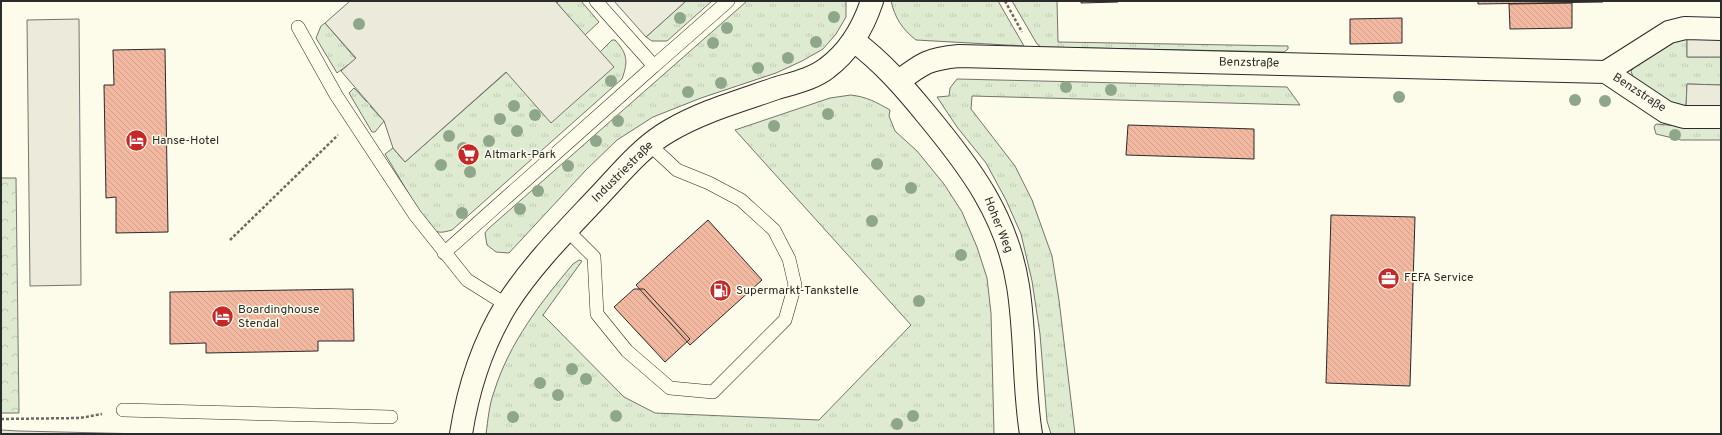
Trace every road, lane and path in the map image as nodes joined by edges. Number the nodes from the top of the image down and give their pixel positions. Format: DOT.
graph roads {
  1 [pos="596,1"];
  2 [pos="728,1"];
  3 [pos="872,1"];
  4 [pos="1005,1"];
  5 [pos="298,26"];
  6 [pos="1721,29"];
  7 [pos="854,41"];
  8 [pos="1037,58"];
  9 [pos="654,66"];
  10 [pos="1606,72"];
  11 [pos="899,81"];
  12 [pos="1721,117"];
  13 [pos="353,120"];
  14 [pos="650,145"];
  15 [pos="567,230"];
  16 [pos="230,240"];
  17 [pos="444,253"];
  18 [pos="507,305"];
  19 [pos="123,410"];
  20 [pos="391,416"];
  21 [pos="1,419"];
  22 [pos="461,434"];
  23 [pos="1031,434"];
  1 -- 9 [label="lane"];
  2 -- 9 [label="lane"];
  3 -- 7 [label="street, Industriestraße"];
  4 -- 8 [label="path"];
  5 -- 13 [label="lane"];
  6 -- 10 [label="street, Benzstraße"];
  7 -- 11 [label="street, Hoher Weg"];
  7 -- 14 [label="street, Industriestraße"];
  8 -- 10 [label="street, Benzstraße"];
  8 -- 11 [label="street, Benzstraße"];
  9 -- 17 [label="lane"];
  10 -- 12 [label="street, Benzstraße"];
  11 -- 23 [label="street, Hoher Weg"];
  13 -- 16 [label="path"];
  13 -- 17 [label="lane"];
  14 -- 15 [label="street, Industriestraße"];
  14 -- 15 [label="lane"];
  15 -- 18 [label="street, Industriestraße"];
  17 -- 18 [label="lane"];
  18 -- 22 [label="street, Industriestraße"];
  19 -- 20 [label="lane"];
  19 -- 21 [label="path"];
}
